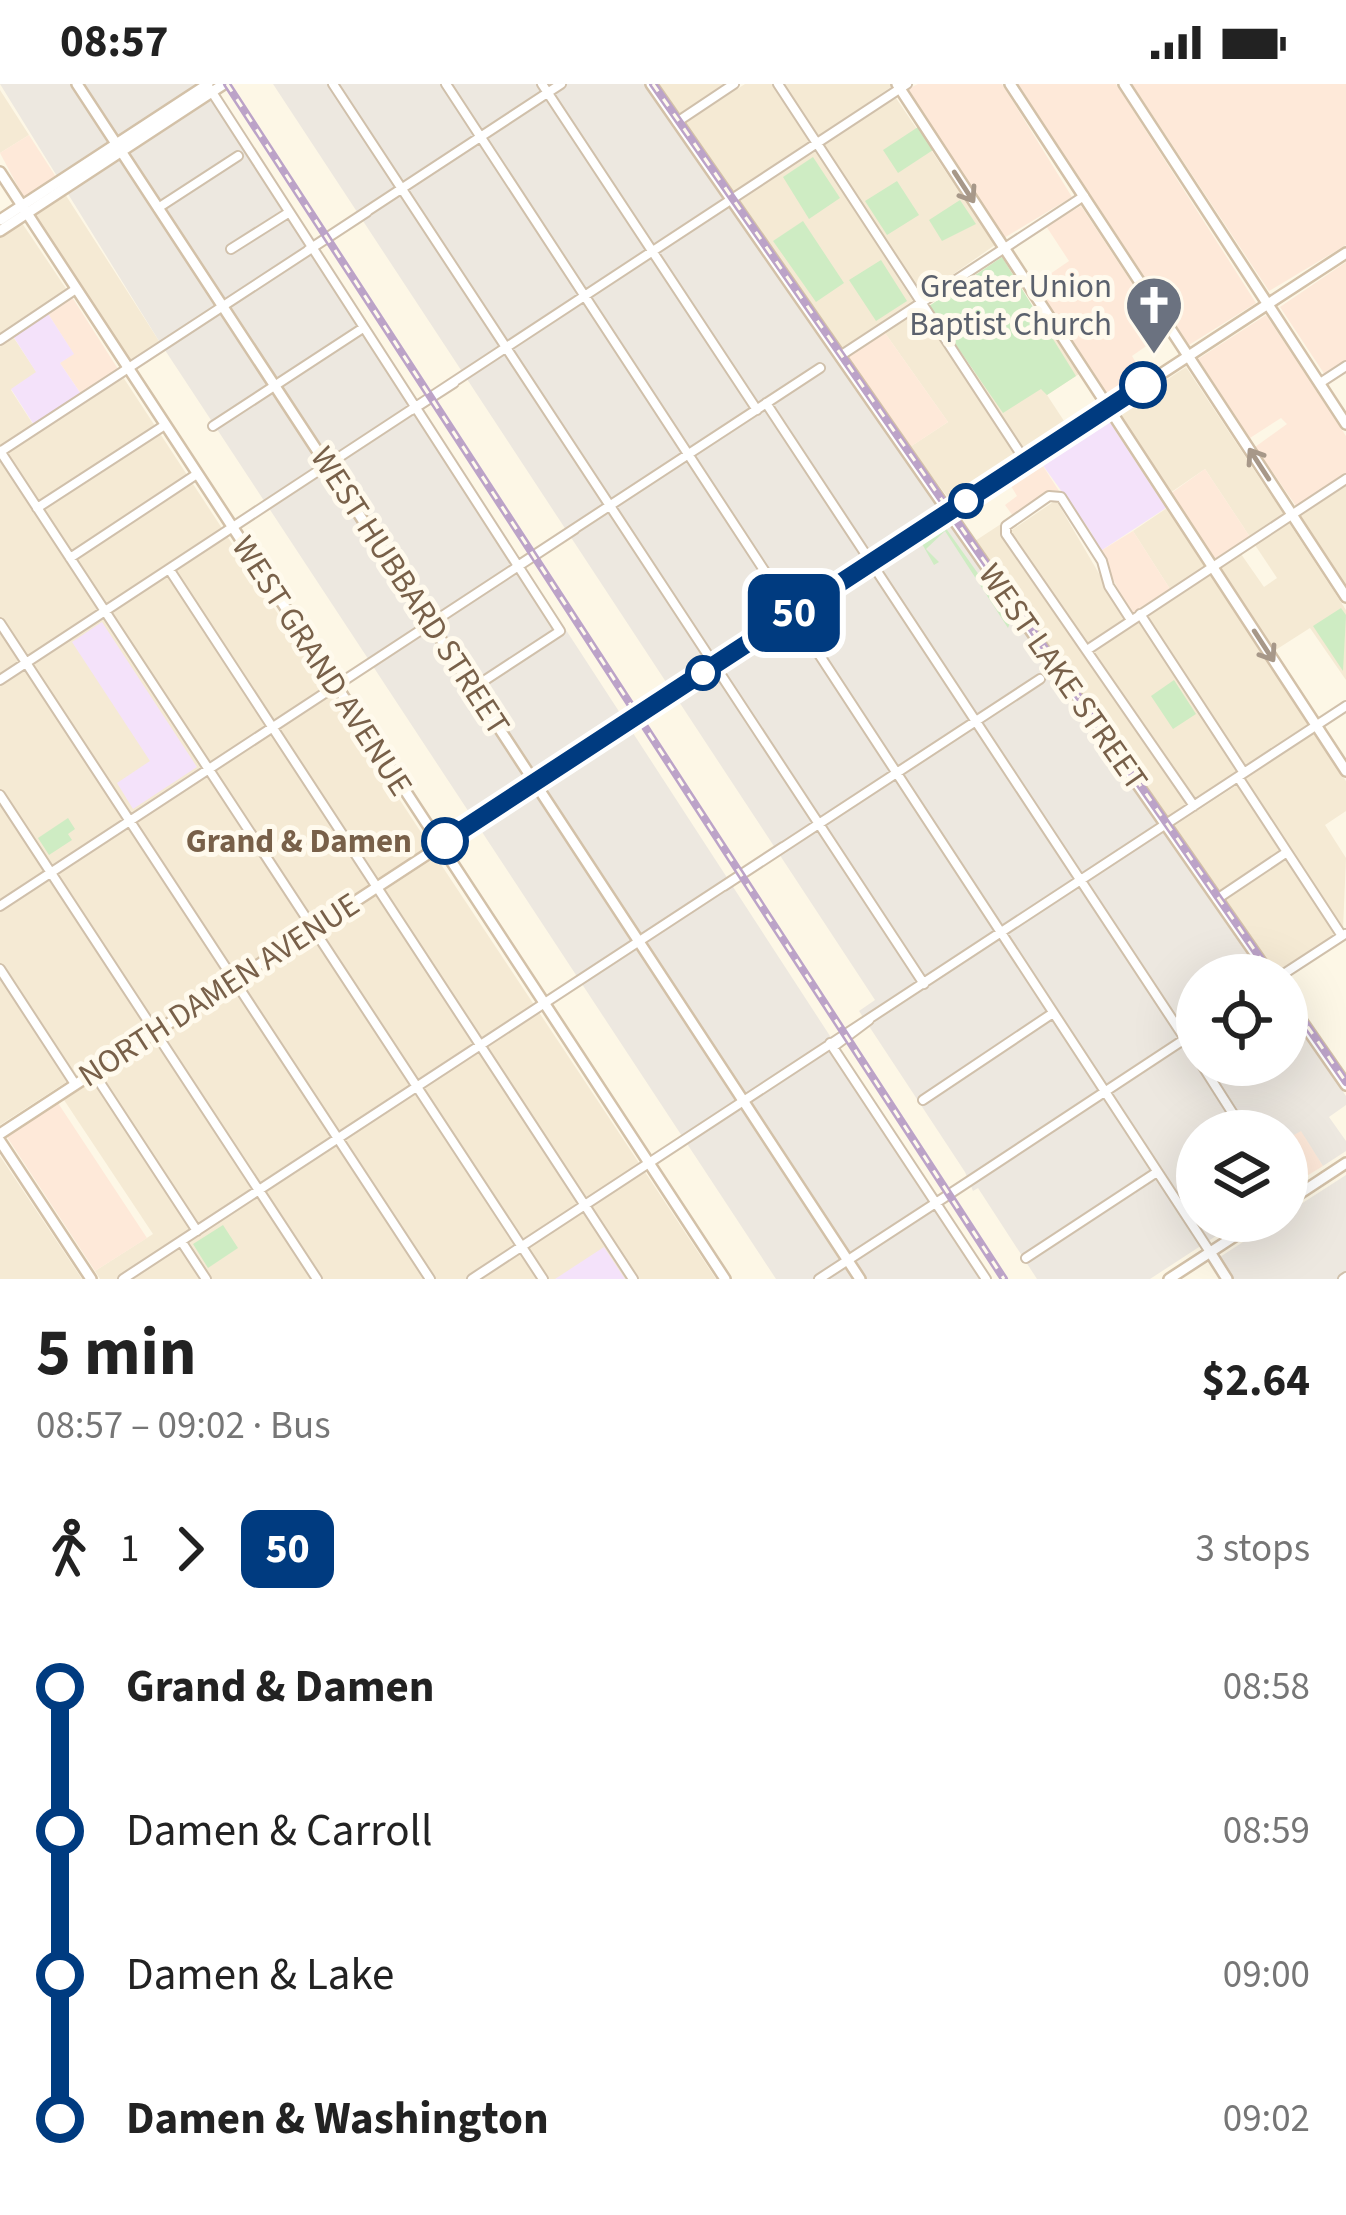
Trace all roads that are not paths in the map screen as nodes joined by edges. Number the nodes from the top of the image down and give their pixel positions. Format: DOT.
graph roads {
  1 [pos="77,84"];
  2 [pos="224,84"];
  3 [pos="333,84"];
  4 [pos="446,84"];
  5 [pos="561,84"];
  6 [pos="651,84"];
  7 [pos="734,84"];
  8 [pos="778,84"];
  9 [pos="1010,84"];
  10 [pos="1124,84"];
  11 [pos="208,86"];
  12 [pos="901,86"];
  13 [pos="545,88"];
  14 [pos="677,122"];
  15 [pos="480,137"];
  16 [pos="817,143"];
  17 [pos="118,148"];
  18 [pos="238,156"];
  19 [pos="0,172"];
  20 [pos="402,189"];
  21 [pos="1084,196"];
  22 [pos="731,200"];
  23 [pos="158,208"];
  24 [pos="24,209"];
  25 [pos="288,212"];
  26 [pos="0,220"];
  27 [pos="0,231"];
  28 [pos="1004,248"];
  29 [pos="231,249"];
  30 [pos="310,250"];
  31 [pos="654,250"];
  32 [pos="1346,253"];
  33 [pos="76,289"];
  34 [pos="584,296"];
  35 [pos="921,303"];
  36 [pos="1268,303"];
  37 [pos="223,306"];
  38 [pos="363,328"];
  39 [pos="0,340"];
  40 [pos="506,347"];
  41 [pos="1188,355"];
  42 [pos="840,356"];
  43 [pos="1346,366"];
  44 [pos="128,368"];
  45 [pos="820,368"];
  46 [pos="1320,383"];
  47 [pos="275,385"];
  48 [pos="766,404"];
  49 [pos="1108,407"];
  50 [pos="413,408"];
  51 [pos="757,410"];
  52 [pos="1346,424"];
  53 [pos="165,425"];
  54 [pos="213,426"];
  55 [pos="0,452"];
  56 [pos="688,455"];
  57 [pos="1025,462"];
  58 [pos="328,465"];
  59 [pos="197,474"];
  60 [pos="1346,479"];
  61 [pos="610,506"];
  62 [pos="37,508"];
  63 [pos="948,512"];
  64 [pos="1292,514"];
  65 [pos="232,528"];
  66 [pos="70,558"];
  67 [pos="871,562"];
  68 [pos="1212,566"];
  69 [pos="517,568"];
  70 [pos="169,569"];
  71 [pos="1346,597"];
  72 [pos="105,611"];
  73 [pos="792,614"];
  74 [pos="1140,614"];
  75 [pos="1130,620"];
  76 [pos="0,623"];
  77 [pos="431,623"];
  78 [pos="1087,650"];
  79 [pos="26,663"];
  80 [pos="715,665"];
  81 [pos="1040,679"];
  82 [pos="0,680"];
  83 [pos="335,686"];
  84 [pos="473,688"];
  85 [pos="1346,706"];
  86 [pos="976,721"];
  87 [pos="1316,726"];
  88 [pos="272,727"];
  89 [pos="208,769"];
  90 [pos="1346,771"];
  91 [pos="896,773"];
  92 [pos="1241,775"];
  93 [pos="535,782"];
  94 [pos="0,795"];
  95 [pos="1194,806"];
  96 [pos="130,820"];
  97 [pos="819,824"];
  98 [pos="1166,825"];
  99 [pos="440,845"];
  100 [pos="1287,853"];
  101 [pos="51,872"];
  102 [pos="1081,881"];
  103 [pos="377,886"];
  104 [pos="1217,899"];
  105 [pos="0,906"];
  106 [pos="313,928"];
  107 [pos="1001,933"];
  108 [pos="1344,935"];
  109 [pos="639,941"];
  110 [pos="1255,954"];
  111 [pos="1308,958"];
  112 [pos="0,970"];
  113 [pos="234,980"];
  114 [pos="924,984"];
  115 [pos="544,1004"];
  116 [pos="1053,1013"];
  117 [pos="1176,1025"];
  118 [pos="1308,1030"];
  119 [pos="155,1032"];
  120 [pos="481,1045"];
  121 [pos="830,1045"];
  122 [pos="1176,1045"];
  123 [pos="93,1072"];
  124 [pos="75,1084"];
  125 [pos="1346,1085"];
  126 [pos="417,1087"];
  127 [pos="1105,1091"];
  128 [pos="923,1100"];
  129 [pos="744,1101"];
  130 [pos="0,1137"];
  131 [pos="338,1138"];
  132 [pos="649,1163"];
  133 [pos="1346,1163"];
  134 [pos="1157,1172"];
  135 [pos="1308,1187"];
  136 [pos="259,1190"];
  137 [pos="936,1203"];
  138 [pos="585,1205"];
  139 [pos="197,1231"];
  140 [pos="182,1241"];
  141 [pos="1225,1242"];
  142 [pos="522,1246"];
  143 [pos="1210,1252"];
  144 [pos="1026,1258"];
  145 [pos="848,1260"];
  146 [pos="91,1279"];
  147 [pos="123,1279"];
  148 [pos="206,1279"];
  149 [pos="316,1279"];
  150 [pos="430,1279"];
  151 [pos="472,1279"];
  152 [pos="543,1279"];
  153 [pos="633,1279"];
  154 [pos="725,1279"];
  155 [pos="819,1279"];
  156 [pos="860,1279"];
  157 [pos="986,1279"];
  158 [pos="1168,1279"];
  159 [pos="1227,1279"];
  1 -- 17 [label="main road, WEST HUBBARD STREET"];
  2 -- 11 [label="main road"];
  3 -- 20 [label="street"];
  4 -- 15 [label="street"];
  5 -- 13 [label="street"];
  6 -- 14 [label="main road, WEST LAKE STREET"];
  7 -- 14 [label="street"];
  8 -- 16 [label="street"];
  9 -- 21 [label="main road"];
  10 -- 36 [label="main road"];
  11 -- 17 [label="main road"];
  11 -- 25 [label="street"];
  12 -- 16 [label="street"];
  12 -- 28 [label="main road, one-way"];
  13 -- 15 [label="street"];
  13 -- 31 [label="street"];
  14 -- 22 [label="main road, WEST LAKE STREET"];
  15 -- 20 [label="street"];
  15 -- 34 [label="street"];
  16 -- 22 [label="street"];
  16 -- 35 [label="street"];
  17 -- 23 [label="main road, WEST HUBBARD STREET"];
  17 -- 24 [label="main road"];
  18 -- 23 [label="street"];
  19 -- 24 [label="main road, WEST GRAND AVENUE"];
  20 -- 30 [label="street"];
  20 -- 40 [label="street"];
  21 -- 28 [label="street"];
  21 -- 41 [label="main road"];
  22 -- 31 [label="street"];
  22 -- 42 [label="main road, WEST LAKE STREET"];
  23 -- 37 [label="main road, WEST HUBBARD STREET"];
  24 -- 26 [label="main road"];
  24 -- 27 [label="main road"];
  24 -- 33 [label="main road, WEST GRAND AVENUE"];
  25 -- 29 [label="street"];
  25 -- 30 [label="street"];
  28 -- 35 [label="street"];
  28 -- 49 [label="main road"];
  30 -- 37 [label="street"];
  30 -- 38 [label="street"];
  31 -- 34 [label="street"];
  31 -- 51 [label="street"];
  32 -- 36 [label="main road, NORTH DAMEN AVENUE"];
  33 -- 39 [label="street"];
  33 -- 44 [label="main road, WEST GRAND AVENUE"];
  34 -- 40 [label="street"];
  34 -- 56 [label="street"];
  35 -- 42 [label="street"];
  35 -- 57 [label="street"];
  36 -- 41 [label="main road, NORTH DAMEN AVENUE"];
  36 -- 46 [label="main road"];
  37 -- 44 [label="street"];
  37 -- 47 [label="main road, WEST HUBBARD STREET"];
  38 -- 47 [label="street"];
  38 -- 50 [label="street"];
  40 -- 50 [label="street"];
  40 -- 61 [label="street"];
  41 -- 49 [label="main road, NORTH DAMEN AVENUE"];
  64 -- 41 [label="main road, one-way"];
  42 -- 63 [label="main road, WEST LAKE STREET"];
  43 -- 46 [label="street"];
  44 -- 53 [label="main road, WEST GRAND AVENUE"];
  44 -- 55 [label="street"];
  45 -- 48 [label="street"];
  46 -- 52 [label="main road"];
  47 -- 54 [label="street"];
  47 -- 58 [label="main road, WEST HUBBARD STREET"];
  48 -- 51 [label="street"];
  48 -- 67 [label="street"];
  49 -- 57 [label="main road, NORTH DAMEN AVENUE"];
  49 -- 68 [label="main road"];
  50 -- 58 [label="street"];
  50 -- 69 [label="street"];
  51 -- 56 [label="street"];
  53 -- 59 [label="main road, WEST GRAND AVENUE"];
  53 -- 62 [label="street"];
  55 -- 62 [label="street"];
  56 -- 61 [label="street"];
  56 -- 73 [label="street"];
  57 -- 63 [label="main road, NORTH DAMEN AVENUE"];
  58 -- 65 [label="street"];
  58 -- 77 [label="main road, WEST HUBBARD STREET"];
  59 -- 65 [label="main road, WEST GRAND AVENUE"];
  59 -- 66 [label="street"];
  60 -- 64 [label="street"];
  61 -- 69 [label="street"];
  61 -- 80 [label="street"];
  62 -- 66 [label="street"];
  63 -- 67 [label="main road, NORTH DAMEN AVENUE"];
  63 -- 98 [label="main road, WEST LAKE STREET"];
  64 -- 68 [label="street"];
  64 -- 71 [label="main road"];
  65 -- 70 [label="street"];
  65 -- 83 [label="main road, WEST GRAND AVENUE"];
  66 -- 72 [label="street"];
  67 -- 73 [label="main road, NORTH DAMEN AVENUE"];
  67 -- 86 [label="street"];
  68 -- 74 [label="street"];
  68 -- 87 [label="main road, one-way"];
  69 -- 77 [label="street"];
  69 -- 84 [label="street"];
  70 -- 72 [label="street"];
  70 -- 88 [label="street"];
  72 -- 79 [label="street"];
  72 -- 89 [label="street"];
  73 -- 80 [label="main road, NORTH DAMEN AVENUE"];
  73 -- 91 [label="street"];
  74 -- 75 [label="street"];
  74 -- 92 [label="street"];
  75 -- 78 [label="street"];
  75 -- 78 [label="street"];
  76 -- 79 [label="street"];
  77 -- 83 [label="street"];
  77 -- 84 [label="main road, WEST HUBBARD STREET"];
  78 -- 95 [label="street"];
  79 -- 82 [label="street"];
  79 -- 96 [label="street"];
  80 -- 93 [label="main road, NORTH DAMEN AVENUE"];
  80 -- 97 [label="street"];
  81 -- 86 [label="street"];
  83 -- 88 [label="street"];
  83 -- 99 [label="main road, WEST GRAND AVENUE"];
  84 -- 93 [label="main road, WEST HUBBARD STREET"];
  85 -- 87 [label="street"];
  86 -- 91 [label="street"];
  86 -- 102 [label="street"];
  87 -- 90 [label="main road"];
  87 -- 92 [label="street"];
  88 -- 89 [label="street"];
  88 -- 103 [label="street"];
  89 -- 96 [label="street"];
  89 -- 106 [label="street"];
  91 -- 97 [label="street"];
  91 -- 107 [label="street"];
  92 -- 95 [label="street"];
  92 -- 100 [label="street"];
  93 -- 99 [label="main road, NORTH DAMEN AVENUE"];
  93 -- 109 [label="main road, WEST HUBBARD STREET"];
  94 -- 101 [label="street"];
  95 -- 98 [label="street"];
  96 -- 101 [label="street"];
  96 -- 113 [label="street"];
  97 -- 109 [label="street"];
  97 -- 114 [label="street"];
  98 -- 102 [label="street"];
  98 -- 104 [label="main road, WEST LAKE STREET"];
  99 -- 103 [label="main road, NORTH DAMEN AVENUE"];
  99 -- 115 [label="main road, WEST GRAND AVENUE"];
  100 -- 104 [label="street"];
  100 -- 108 [label="street"];
  101 -- 105 [label="street"];
  101 -- 119 [label="street"];
  102 -- 107 [label="street"];
  102 -- 117 [label="street"];
  103 -- 106 [label="main road, NORTH DAMEN AVENUE"];
  103 -- 120 [label="street"];
  104 -- 110 [label="main road, WEST LAKE STREET"];
  106 -- 113 [label="main road, NORTH DAMEN AVENUE"];
  106 -- 126 [label="street"];
  107 -- 114 [label="street"];
  107 -- 116 [label="street"];
  108 -- 111 [label="street"];
  109 -- 115 [label="street"];
  109 -- 129 [label="main road, WEST HUBBARD STREET"];
  112 -- 124 [label="street"];
  113 -- 119 [label="main road, NORTH DAMEN AVENUE"];
  113 -- 131 [label="street"];
  114 -- 121 [label="street"];
  115 -- 120 [label="street"];
  115 -- 132 [label="main road, WEST GRAND AVENUE"];
  116 -- 127 [label="street"];
  116 -- 128 [label="street"];
  118 -- 125 [label="main road"];
  119 -- 123 [label="main road, NORTH DAMEN AVENUE"];
  119 -- 136 [label="street"];
  120 -- 126 [label="street"];
  120 -- 138 [label="street"];
  121 -- 129 [label="street"];
  121 -- 137 [label="street"];
  122 -- 127 [label="street"];
  123 -- 124 [label="main road, NORTH DAMEN AVENUE"];
  123 -- 139 [label="street"];
  124 -- 130 [label="main road, NORTH DAMEN AVENUE"];
  126 -- 131 [label="street"];
  126 -- 142 [label="street"];
  127 -- 134 [label="street"];
  127 -- 137 [label="street"];
  129 -- 132 [label="street"];
  129 -- 145 [label="main road, WEST HUBBARD STREET"];
  130 -- 146 [label="main road"];
  131 -- 136 [label="street"];
  131 -- 150 [label="street"];
  132 -- 138 [label="street"];
  132 -- 154 [label="main road, WEST GRAND AVENUE"];
  133 -- 135 [label="main road"];
  134 -- 143 [label="street"];
  134 -- 144 [label="street"];
  136 -- 139 [label="street"];
  136 -- 149 [label="street"];
  137 -- 145 [label="street"];
  137 -- 157 [label="street"];
  138 -- 142 [label="street"];
  138 -- 153 [label="street"];
  139 -- 140 [label="street"];
  140 -- 147 [label="street"];
  140 -- 148 [label="street"];
  141 -- 143 [label="main road"];
  142 -- 151 [label="street"];
  142 -- 152 [label="street"];
  143 -- 158 [label="main road"];
  143 -- 159 [label="main road"];
  145 -- 155 [label="street"];
  145 -- 156 [label="main road, WEST HUBBARD STREET"];
}
